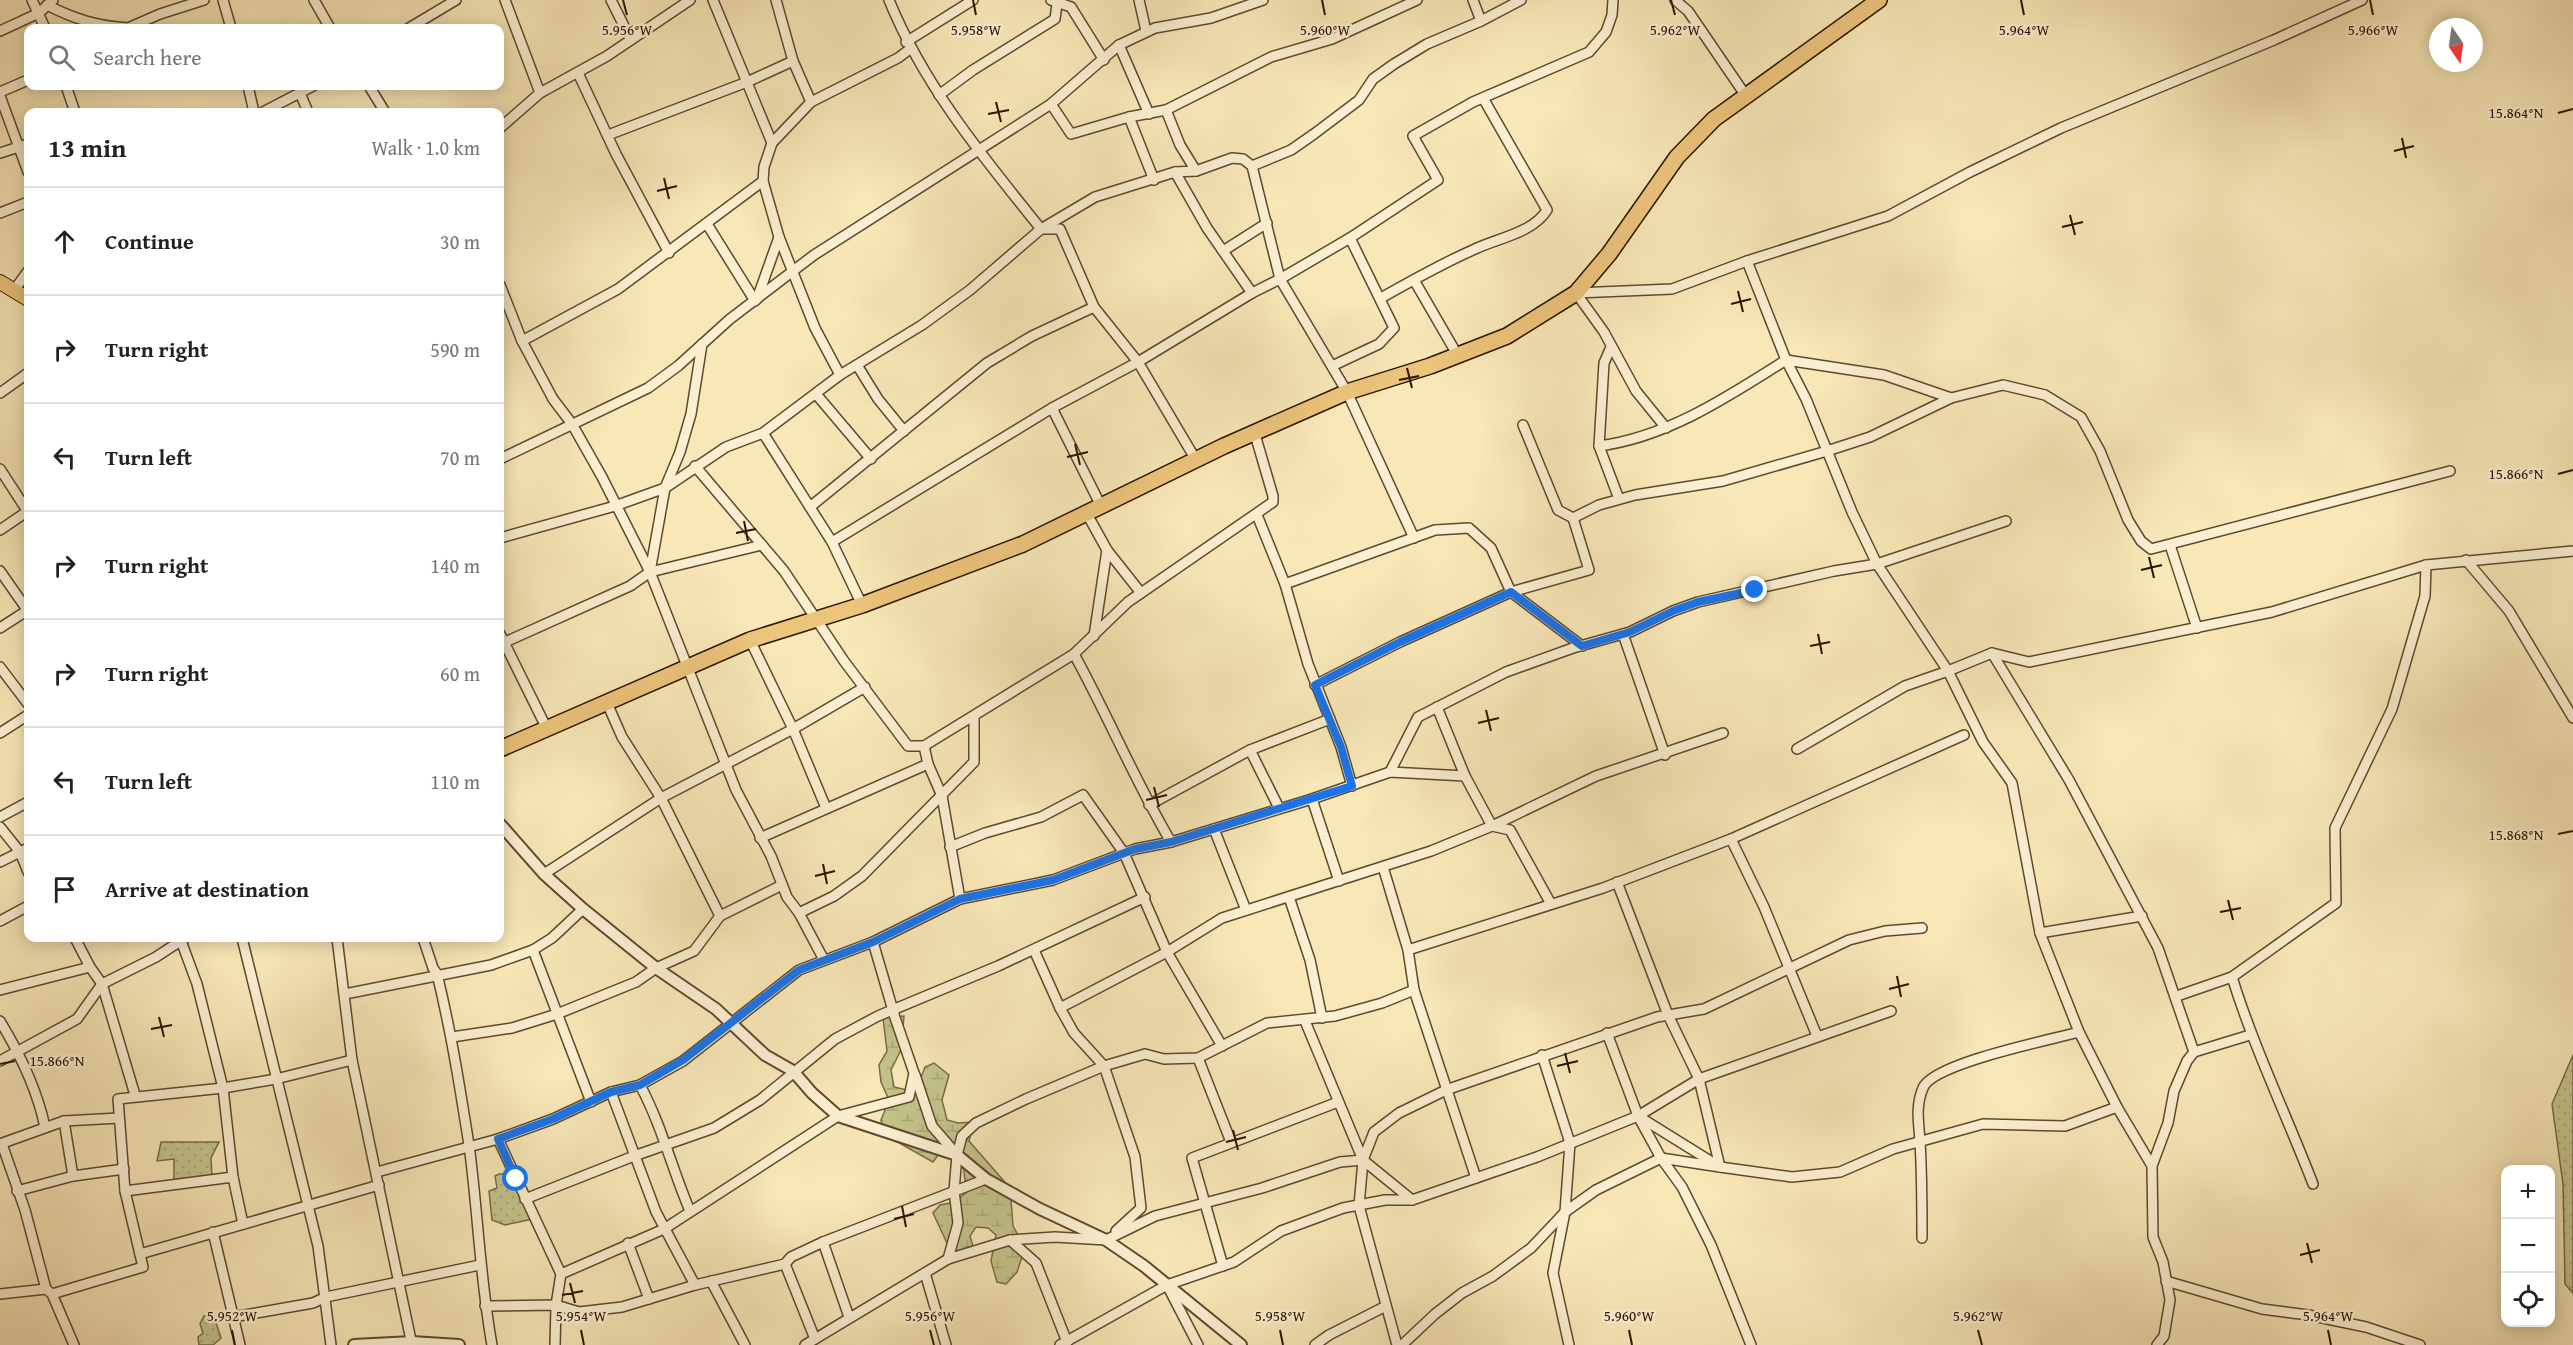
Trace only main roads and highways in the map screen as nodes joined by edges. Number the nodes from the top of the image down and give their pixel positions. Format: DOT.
graph roads {
  1 [pos="1879,0"];
  2 [pos="0,282"];
  3 [pos="24,296"];
  4 [pos="504,745"];
  1 -- 4 [label="highway"];
  2 -- 3 [label="main road"];
}
